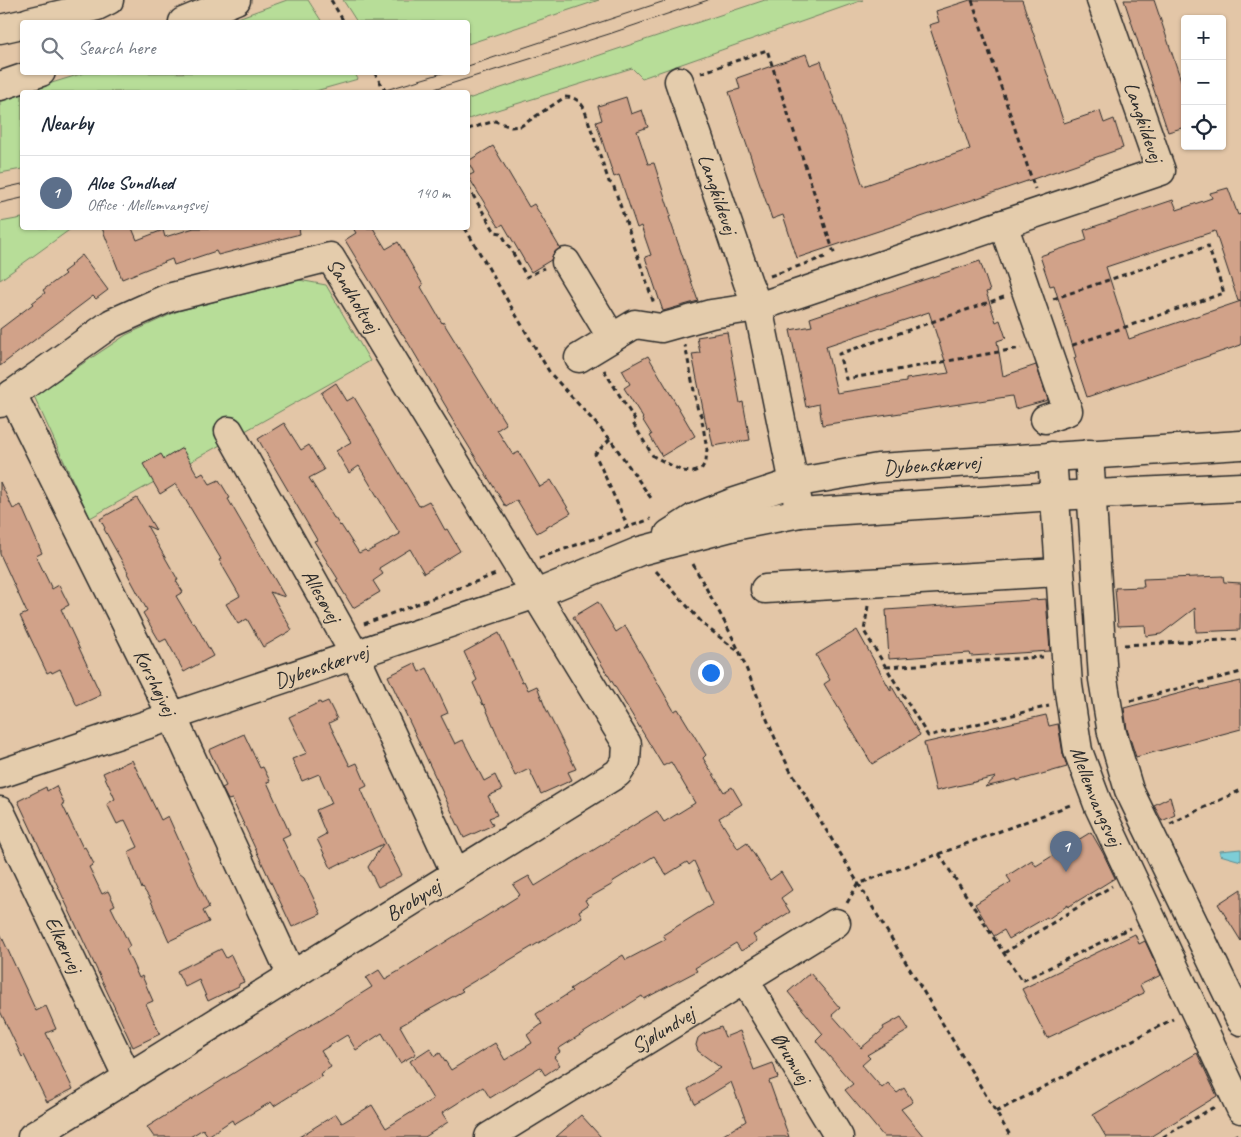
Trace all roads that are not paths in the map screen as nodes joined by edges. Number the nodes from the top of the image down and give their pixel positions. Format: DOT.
graph roads {
  1 [pos="109,0"];
  2 [pos="236,0"];
  3 [pos="1101,0"];
  4 [pos="37,20"];
  5 [pos="188,20"];
  6 [pos="20,24"];
  7 [pos="0,29"];
  8 [pos="32,75"];
  9 [pos="680,81"];
  10 [pos="0,86"];
  11 [pos="1003,224"];
  12 [pos="566,262"];
  13 [pos="758,307"];
  14 [pos="6,399"];
  15 [pos="1045,419"];
  16 [pos="229,431"];
  17 [pos="1241,445"];
  18 [pos="1089,454"];
  19 [pos="1052,456"];
  20 [pos="793,483"];
  21 [pos="1241,487"];
  22 [pos="1091,494"];
  23 [pos="1054,496"];
  24 [pos="800,513"];
  25 [pos="640,552"];
  26 [pos="1059,572"];
  27 [pos="765,589"];
  28 [pos="536,594"];
  29 [pos="355,655"];
  30 [pos="1107,707"];
  31 [pos="1072,712"];
  32 [pos="172,716"];
  33 [pos="0,774"];
  34 [pos="0,811"];
  35 [pos="456,874"];
  36 [pos="1183,902"];
  37 [pos="1151,918"];
  38 [pos="836,923"];
  39 [pos="292,976"];
  40 [pos="744,979"];
  41 [pos="1241,1021"];
  42 [pos="128,1078"];
  43 [pos="1238,1102"];
  44 [pos="520,1129"];
  45 [pos="32,1137"];
  46 [pos="489,1137"];
  47 [pos="839,1137"];
  1 -- 4 [label="street"];
  2 -- 5 [label="street"];
  3 -- 11 [label="street, Langkildevej"];
  6 -- 7 [label="street"];
  8 -- 10 [label="street"];
  9 -- 13 [label="street, Langkildevej"];
  11 -- 13 [label="street, Langkildevej"];
  11 -- 15 [label="street"];
  12 -- 13 [label="street, Langkildevej"];
  13 -- 20 [label="street, Langkildevej"];
  14 -- 28 [label="street, Sandholtvej"];
  14 -- 32 [label="street, Korshøjvej"];
  16 -- 29 [label="street, Allesøvej"];
  17 -- 18 [label="street, Dybenskærvej"];
  18 -- 19 [label="street, Dybenskærvej"];
  18 -- 22 [label="street, Mellemvangsvej"];
  19 -- 20 [label="street, Dybenskærvej"];
  19 -- 23 [label="street, Mellemvangsvej"];
  20 -- 24 [label="street, Langkildevej"];
  20 -- 25 [label="street, Dybenskærvej"];
  21 -- 22 [label="street, Dybenskærvej"];
  22 -- 23 [label="street, Dybenskærvej"];
  22 -- 30 [label="street, Mellemvangsvej"];
  23 -- 24 [label="street, Dybenskærvej"];
  23 -- 26 [label="street, Mellemvangsvej"];
  24 -- 25 [label="street, Dybenskærvej"];
  25 -- 28 [label="street, Dybenskærvej"];
  26 -- 27 [label="street"];
  26 -- 31 [label="street, Mellemvangsvej"];
  28 -- 29 [label="street, Dybenskærvej"];
  28 -- 35 [label="street, Brobyvej"];
  29 -- 32 [label="street, Dybenskærvej"];
  29 -- 35 [label="street, Allesøvej"];
  30 -- 31 [label="street"];
  30 -- 36 [label="street, Mellemvangsvej"];
  31 -- 37 [label="street, Mellemvangsvej"];
  32 -- 33 [label="street, Dybenskærvej"];
  32 -- 39 [label="street, Korshøjvej"];
  34 -- 42 [label="street, Elkærvej"];
  35 -- 39 [label="street, Brobyvej"];
  36 -- 37 [label="street"];
  36 -- 41 [label="street, Mellemvangsvej"];
  37 -- 43 [label="street, Mellemvangsvej"];
  38 -- 40 [label="street, Sjølundvej"];
  39 -- 42 [label="street, Brobyvej"];
  40 -- 44 [label="street, Sjølundvej"];
  40 -- 47 [label="street, Ørumvej"];
  42 -- 45 [label="street, Brobyvej"];
  44 -- 46 [label="street, Sjølundvej"];
}
